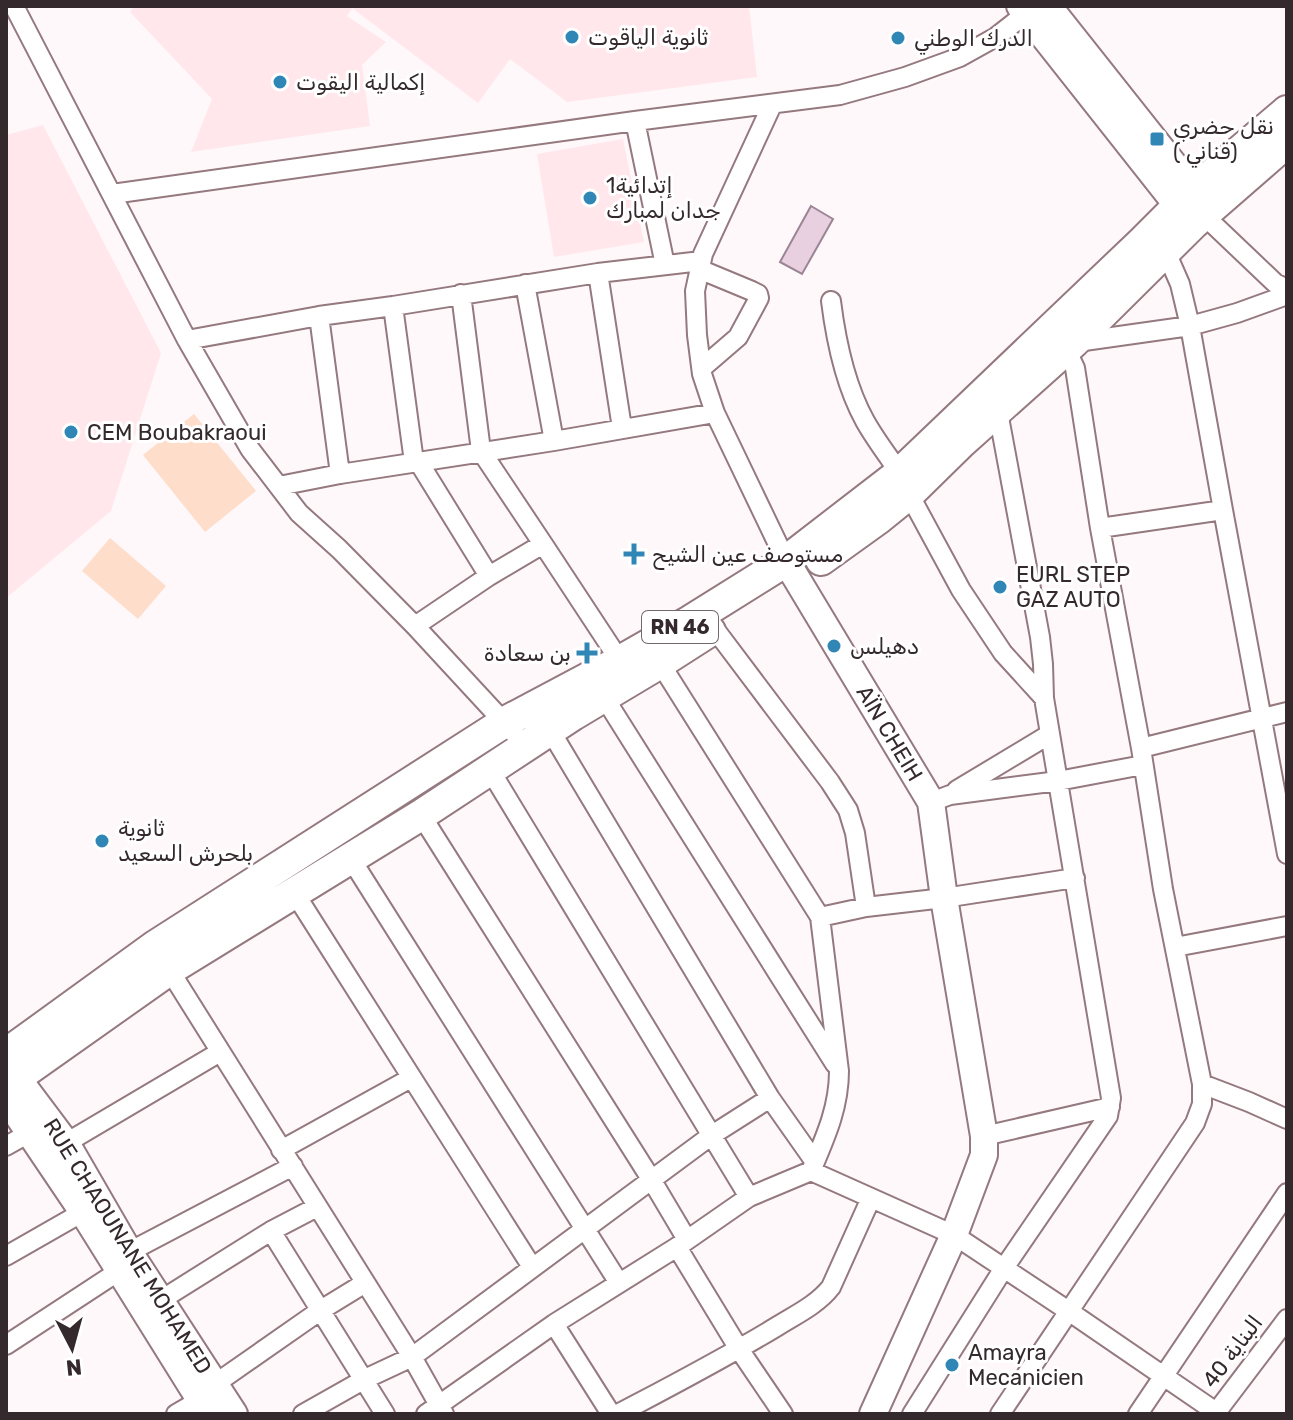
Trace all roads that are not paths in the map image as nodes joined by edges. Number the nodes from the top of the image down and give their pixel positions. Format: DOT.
graph roads {
  1 [pos="14,6"];
  2 [pos="1033,8"];
  3 [pos="772,105"];
  4 [pos="1287,111"];
  5 [pos="635,121"];
  6 [pos="1287,142"];
  7 [pos="112,194"];
  8 [pos="1197,211"];
  9 [pos="1166,252"];
  10 [pos="665,265"];
  11 [pos="700,265"];
  12 [pos="598,273"];
  13 [pos="525,284"];
  14 [pos="461,294"];
  15 [pos="1283,295"];
  16 [pos="831,301"];
  17 [pos="393,306"];
  18 [pos="319,316"];
  19 [pos="1190,326"];
  20 [pos="187,340"];
  21 [pos="1070,346"];
  22 [pos="702,368"];
  23 [pos="998,412"];
  24 [pos="715,413"];
  25 [pos="622,428"];
  26 [pos="554,441"];
  27 [pos="481,451"];
  28 [pos="416,461"];
  29 [pos="340,474"];
  30 [pos="904,483"];
  31 [pos="279,486"];
  32 [pos="1223,510"];
  33 [pos="1100,528"];
  34 [pos="543,544"];
  35 [pos="791,569"];
  36 [pos="489,576"];
  37 [pos="415,626"];
  38 [pos="714,628"];
  39 [pos="620,661"];
  40 [pos="660,663"];
  41 [pos="604,697"];
  42 [pos="1044,698"];
  43 [pos="1287,712"];
  44 [pos="1262,717"];
  45 [pos="505,722"];
  46 [pos="1050,734"];
  47 [pos="538,738"];
  48 [pos="1142,756"];
  49 [pos="490,770"];
  50 [pos="1058,781"];
  51 [pos="941,798"];
  52 [pos="421,815"];
  53 [pos="1287,854"];
  54 [pos="351,859"];
  55 [pos="1075,878"];
  56 [pos="294,892"];
  57 [pos="944,898"];
  58 [pos="866,907"];
  59 [pos="820,917"];
  60 [pos="1287,926"];
  61 [pos="1175,947"];
  62 [pos="162,958"];
  63 [pos="220,1052"];
  64 [pos="839,1071"];
  65 [pos="10,1076"];
  66 [pos="411,1078"];
  67 [pos="1202,1084"];
  68 [pos="770,1098"];
  69 [pos="1110,1107"];
  70 [pos="1287,1119"];
  71 [pos="31,1132"];
  72 [pos="712,1135"];
  73 [pos="984,1136"];
  74 [pos="66,1143"];
  75 [pos="6,1146"];
  76 [pos="281,1150"];
  77 [pos="293,1166"];
  78 [pos="813,1167"];
  79 [pos="651,1179"];
  80 [pos="1287,1193"];
  81 [pos="749,1197"];
  82 [pos="871,1198"];
  83 [pos="317,1207"];
  84 [pos="83,1212"];
  85 [pos="586,1228"];
  86 [pos="271,1231"];
  87 [pos="954,1235"];
  88 [pos="682,1242"];
  89 [pos="6,1256"];
  90 [pos="124,1262"];
  91 [pos="532,1267"];
  92 [pos="1004,1268"];
  93 [pos="365,1283"];
  94 [pos="619,1283"];
  95 [pos="161,1300"];
  96 [pos="321,1310"];
  97 [pos="1070,1312"];
  98 [pos="1287,1319"];
  99 [pos="554,1324"];
  100 [pos="6,1345"];
  101 [pos="739,1349"];
  102 [pos="412,1357"];
  103 [pos="1164,1377"];
  104 [pos="365,1379"];
  105 [pos="208,1399"];
  106 [pos="436,1411"];
  107 [pos="1216,1413"];
  108 [pos="176,1414"];
  109 [pos="234,1414"];
  110 [pos="303,1414"];
  111 [pos="385,1414"];
  112 [pos="611,1414"];
  113 [pos="618,1414"];
  114 [pos="783,1414"];
  115 [pos="873,1414"];
  116 [pos="912,1414"];
  117 [pos="1000,1414"];
  118 [pos="1138,1414"];
  1 -- 7 [label="street"];
  2 -- 3 [label="street"];
  2 -- 8 [label="street"];
  3 -- 5 [label="street"];
  3 -- 11 [label="street"];
  4 -- 8 [label="main road, RN 46"];
  5 -- 7 [label="street"];
  5 -- 10 [label="street"];
  6 -- 8 [label="main road, RN 46"];
  7 -- 20 [label="street"];
  8 -- 9 [label="main road, RN 46"];
  8 -- 15 [label="street"];
  8 -- 30 [label="main road, RN 46"];
  9 -- 19 [label="street"];
  9 -- 21 [label="main road, RN 46"];
  10 -- 11 [label="street"];
  10 -- 12 [label="street"];
  11 -- 22 [label="street"];
  11 -- 22 [label="street"];
  12 -- 13 [label="street"];
  12 -- 25 [label="street"];
  13 -- 14 [label="street"];
  13 -- 26 [label="street"];
  14 -- 17 [label="street"];
  14 -- 27 [label="street"];
  15 -- 19 [label="street"];
  16 -- 30 [label="street"];
  17 -- 18 [label="street"];
  17 -- 28 [label="street"];
  18 -- 20 [label="street"];
  18 -- 29 [label="street"];
  19 -- 21 [label="street"];
  19 -- 32 [label="street"];
  20 -- 31 [label="street"];
  21 -- 23 [label="main road, RN 46"];
  21 -- 33 [label="street"];
  22 -- 24 [label="street"];
  23 -- 30 [label="main road, RN 46"];
  23 -- 42 [label="street"];
  24 -- 25 [label="street"];
  24 -- 35 [label="street"];
  25 -- 26 [label="street"];
  26 -- 27 [label="street"];
  27 -- 28 [label="street"];
  27 -- 34 [label="street"];
  28 -- 29 [label="street"];
  28 -- 36 [label="street"];
  29 -- 31 [label="street"];
  30 -- 35 [label="main road, RN 46"];
  30 -- 42 [label="street"];
  31 -- 37 [label="street"];
  32 -- 33 [label="street"];
  32 -- 44 [label="street"];
  33 -- 48 [label="street"];
  34 -- 36 [label="street"];
  34 -- 39 [label="street"];
  35 -- 38 [label="main road, RN 46"];
  35 -- 39 [label="main road, RN 46"];
  35 -- 51 [label="street, AÏN CHEIH"];
  36 -- 37 [label="street"];
  37 -- 45 [label="street"];
  38 -- 40 [label="main road, RN 46"];
  38 -- 58 [label="street"];
  39 -- 45 [label="main road, RN 46"];
  40 -- 41 [label="main road, RN 46"];
  40 -- 59 [label="street"];
  41 -- 47 [label="main road, RN 46"];
  41 -- 64 [label="street"];
  42 -- 46 [label="street"];
  43 -- 44 [label="street, AÏN CHEIH"];
  44 -- 48 [label="street, AÏN CHEIH"];
  44 -- 53 [label="street"];
  45 -- 47 [label="street"];
  45 -- 62 [label="main road, RN 46"];
  46 -- 50 [label="street"];
  46 -- 51 [label="street"];
  47 -- 49 [label="main road, RN 46"];
  47 -- 68 [label="street"];
  48 -- 50 [label="street, AÏN CHEIH"];
  48 -- 61 [label="street"];
  49 -- 52 [label="main road, RN 46"];
  49 -- 72 [label="street"];
  50 -- 51 [label="street, AÏN CHEIH"];
  50 -- 55 [label="street"];
  51 -- 57 [label="street"];
  52 -- 54 [label="main road, RN 46"];
  52 -- 79 [label="street"];
  54 -- 56 [label="main road, RN 46"];
  54 -- 85 [label="street"];
  55 -- 57 [label="street"];
  55 -- 69 [label="street"];
  56 -- 62 [label="main road, RN 46"];
  56 -- 66 [label="street"];
  57 -- 58 [label="street"];
  57 -- 73 [label="street"];
  58 -- 59 [label="street"];
  59 -- 64 [label="street"];
  60 -- 61 [label="street"];
  61 -- 67 [label="street"];
  62 -- 63 [label="street"];
  62 -- 65 [label="main road, RN 46"];
  63 -- 74 [label="street"];
  63 -- 76 [label="street"];
  64 -- 78 [label="street"];
  65 -- 71 [label="street, RUE CHAOUNANE MOHAMED"];
  65 -- 74 [label="street, RUE CHAOUNANE MOHAMED"];
  66 -- 76 [label="street"];
  66 -- 91 [label="street"];
  67 -- 70 [label="street"];
  67 -- 97 [label="street"];
  68 -- 72 [label="street"];
  68 -- 78 [label="street"];
  69 -- 73 [label="street"];
  69 -- 92 [label="street"];
  71 -- 75 [label="street"];
  71 -- 84 [label="street, RUE CHAOUNANE MOHAMED"];
  72 -- 79 [label="street"];
  72 -- 81 [label="street"];
  73 -- 87 [label="street"];
  74 -- 90 [label="street, RUE CHAOUNANE MOHAMED"];
  76 -- 77 [label="street"];
  77 -- 83 [label="street"];
  77 -- 90 [label="street"];
  78 -- 81 [label="street"];
  78 -- 82 [label="street, البناية 40"];
  79 -- 85 [label="street"];
  79 -- 88 [label="street"];
  80 -- 103 [label="street"];
  81 -- 88 [label="street"];
  82 -- 87 [label="street, البناية 40"];
  82 -- 101 [label="street"];
  83 -- 86 [label="street"];
  83 -- 93 [label="street"];
  84 -- 89 [label="street"];
  84 -- 90 [label="street, RUE CHAOUNANE MOHAMED"];
  85 -- 91 [label="street"];
  85 -- 94 [label="street"];
  86 -- 95 [label="street"];
  86 -- 96 [label="street"];
  87 -- 92 [label="street, البناية 40"];
  87 -- 115 [label="street"];
  88 -- 94 [label="street"];
  88 -- 101 [label="street"];
  90 -- 95 [label="street, RUE CHAOUNANE MOHAMED"];
  90 -- 100 [label="street"];
  90 -- 105 [label="street, RUE CHAOUNANE MOHAMED"];
  91 -- 102 [label="street"];
  92 -- 97 [label="street, البناية 40"];
  92 -- 116 [label="street"];
  93 -- 96 [label="street"];
  93 -- 102 [label="street"];
  94 -- 99 [label="street"];
  95 -- 105 [label="street, RUE CHAOUNANE MOHAMED"];
  96 -- 104 [label="street"];
  96 -- 105 [label="street"];
  97 -- 103 [label="street, البناية 40"];
  97 -- 117 [label="street"];
  98 -- 107 [label="street, البناية 40"];
  99 -- 106 [label="street"];
  99 -- 112 [label="street"];
  101 -- 113 [label="street"];
  101 -- 114 [label="street"];
  102 -- 104 [label="street"];
  102 -- 106 [label="street"];
  103 -- 107 [label="street, البناية 40"];
  103 -- 118 [label="street"];
  104 -- 110 [label="street"];
  104 -- 111 [label="street"];
  105 -- 108 [label="street"];
  105 -- 109 [label="street, RUE CHAOUNANE MOHAMED"];
}
